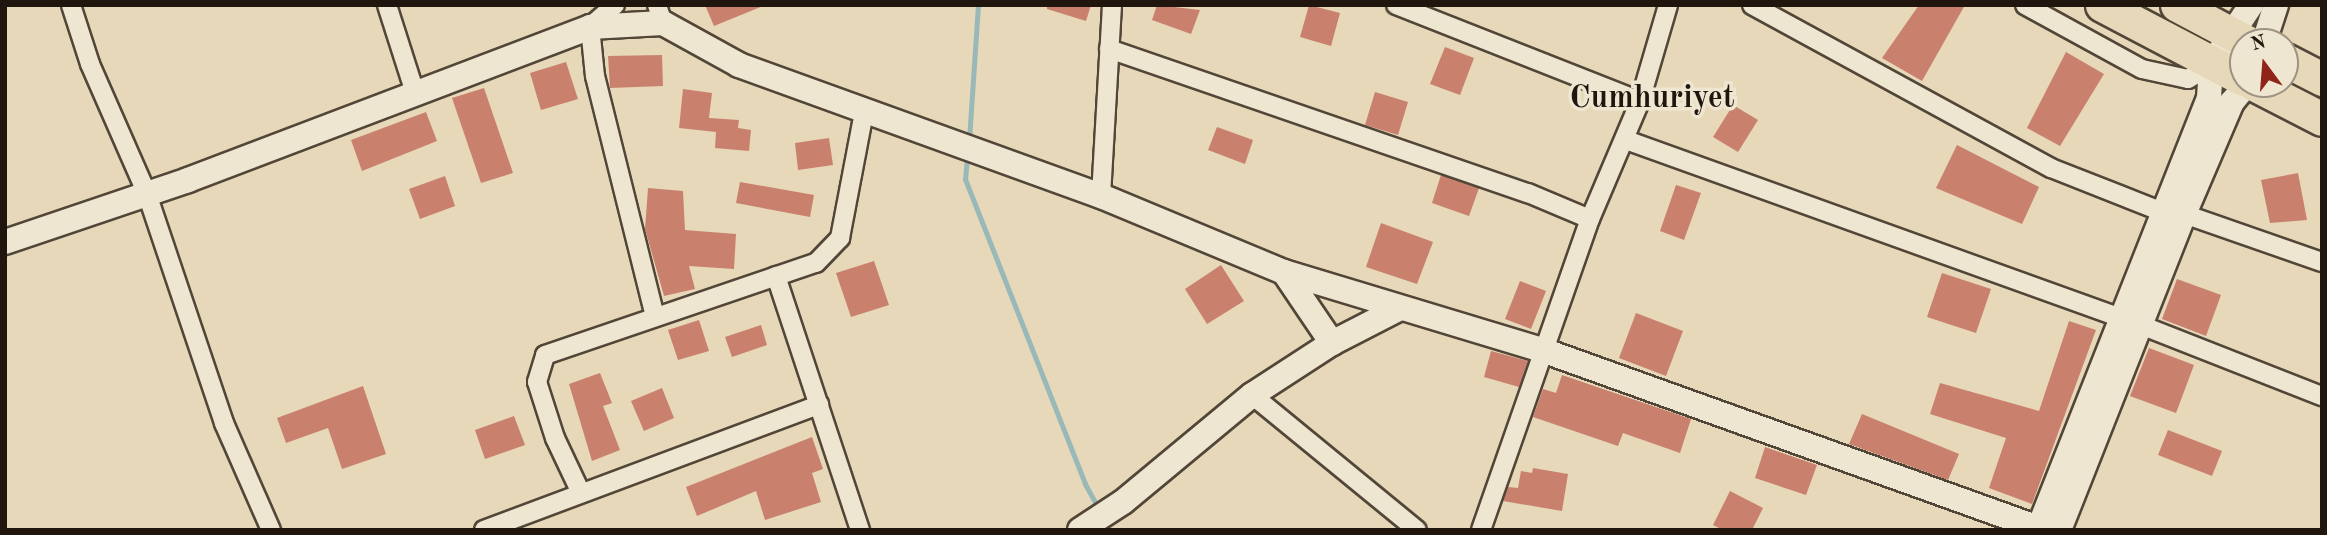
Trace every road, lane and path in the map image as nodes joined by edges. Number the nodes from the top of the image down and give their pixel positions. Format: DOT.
graph roads {
  1 [pos="71,5"];
  2 [pos="387,5"];
  3 [pos="615,5"];
  4 [pos="1112,5"];
  5 [pos="1396,5"];
  6 [pos="1668,5"];
  7 [pos="1752,5"];
  8 [pos="2025,5"];
  9 [pos="2102,5"];
  10 [pos="2177,5"];
  11 [pos="2251,5"];
  12 [pos="2276,5"];
  13 [pos="660,14"];
  14 [pos="590,27"];
  15 [pos="2242,28"];
  16 [pos="2269,28"];
  17 [pos="2229,33"];
  18 [pos="2229,47"];
  19 [pos="1109,49"];
  20 [pos="2211,65"];
  21 [pos="2299,67"];
  22 [pos="2229,73"];
  23 [pos="2322,79"];
  24 [pos="415,93"];
  25 [pos="2235,98"];
  26 [pos="2281,98"];
  27 [pos="1640,101"];
  28 [pos="864,112"];
  29 [pos="2322,119"];
  30 [pos="1626,140"];
  31 [pos="147,194"];
  32 [pos="1101,196"];
  33 [pos="2175,214"];
  34 [pos="1590,219"];
  35 [pos="5,242"];
  36 [pos="2322,261"];
  37 [pos="1284,272"];
  38 [pos="776,276"];
  39 [pos="1400,308"];
  40 [pos="655,316"];
  41 [pos="2129,322"];
  42 [pos="1332,342"];
  43 [pos="1545,351"];
  44 [pos="1252,395"];
  45 [pos="2322,396"];
  46 [pos="819,405"];
  47 [pos="581,493"];
  48 [pos="1084,527"];
  49 [pos="2045,529"];
  50 [pos="271,530"];
  51 [pos="484,530"];
  52 [pos="860,530"];
  53 [pos="1417,530"];
  54 [pos="1481,530"];
  1 -- 31 [label="street"];
  2 -- 24 [label="street"];
  3 -- 14 [label="street"];
  4 -- 19 [label="street"];
  5 -- 27 [label="street"];
  6 -- 27 [label="street"];
  7 -- 33 [label="street"];
  8 -- 20 [label="street"];
  9 -- 20 [label="highway"];
  10 -- 17 [label="highway"];
  11 -- 15 [label="street"];
  12 -- 16 [label="street"];
  13 -- 14 [label="street"];
  13 -- 28 [label="street"];
  14 -- 24 [label="street"];
  14 -- 40 [label="street"];
  18 -- 20 [label="street"];
  19 -- 32 [label="street"];
  19 -- 34 [label="street"];
  20 -- 22 [label="highway"];
  20 -- 33 [label="street"];
  21 -- 23 [label="highway"];
  24 -- 31 [label="street"];
  25 -- 33 [label="street"];
  26 -- 29 [label="highway"];
  27 -- 30 [label="street"];
  28 -- 32 [label="street"];
  28 -- 38 [label="street"];
  30 -- 34 [label="street"];
  30 -- 41 [label="street"];
  31 -- 35 [label="street"];
  31 -- 50 [label="street"];
  32 -- 37 [label="street"];
  33 -- 36 [label="street"];
  33 -- 41 [label="street"];
  34 -- 43 [label="street"];
  37 -- 39 [label="street"];
  37 -- 42 [label="street"];
  38 -- 40 [label="street"];
  38 -- 46 [label="street"];
  39 -- 42 [label="street"];
  39 -- 43 [label="street"];
  40 -- 47 [label="street"];
  41 -- 45 [label="street"];
  41 -- 49 [label="street"];
  42 -- 44 [label="street"];
  43 -- 49 [label="street"];
  43 -- 54 [label="street"];
  44 -- 48 [label="street"];
  44 -- 53 [label="street"];
  46 -- 47 [label="street"];
  46 -- 52 [label="street"];
  47 -- 51 [label="street"];
}
